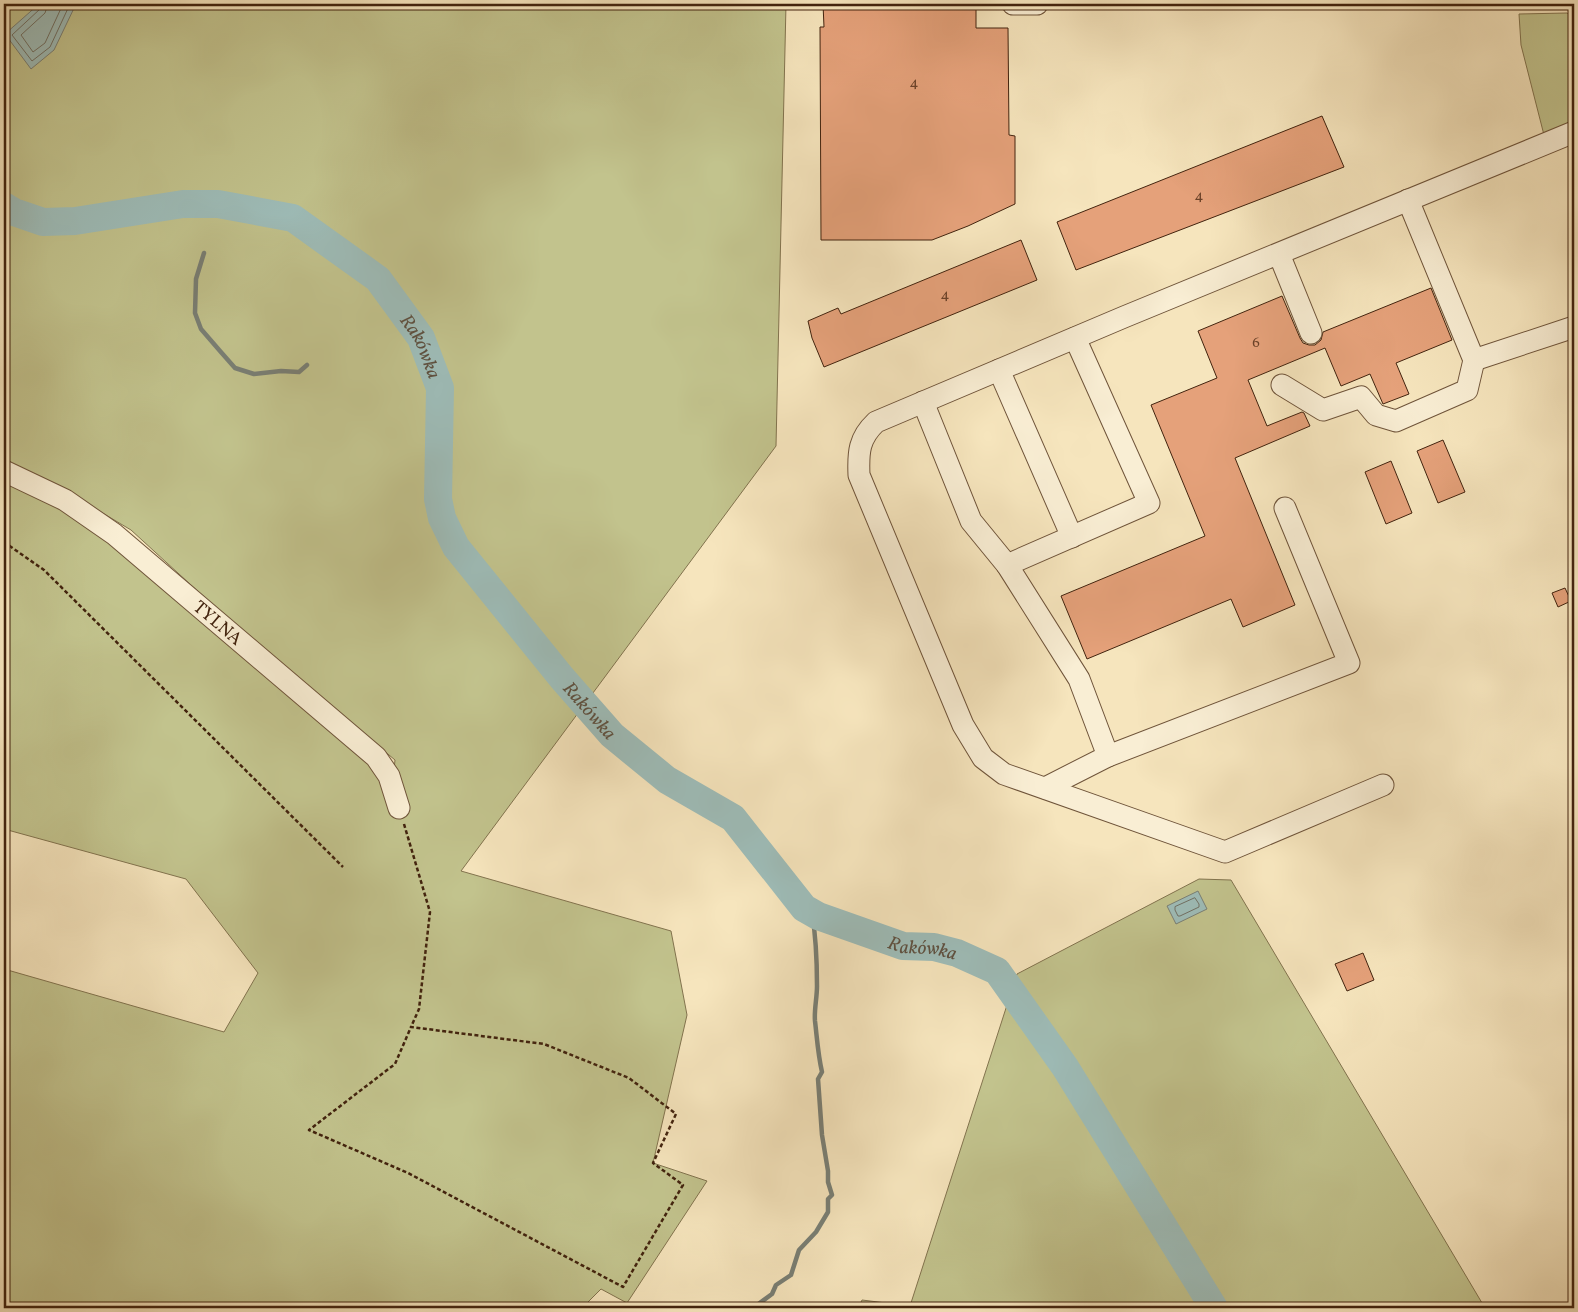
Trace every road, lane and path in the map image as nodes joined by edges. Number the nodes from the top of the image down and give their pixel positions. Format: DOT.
graph roads {
  1 [pos="1014,4"];
  2 [pos="1037,4"];
  3 [pos="1574,132"];
  4 [pos="1408,200"];
  5 [pos="1279,254"];
  6 [pos="1574,327"];
  7 [pos="1311,333"];
  8 [pos="1074,338"];
  9 [pos="1474,360"];
  10 [pos="999,370"];
  11 [pos="1282,385"];
  12 [pos="923,402"];
  13 [pos="4,471"];
  14 [pos="1285,508"];
  15 [pos="1072,537"];
  16 [pos="4,542"];
  17 [pos="1007,565"];
  18 [pos="1108,756"];
  19 [pos="1382,785"];
  20 [pos="1045,788"];
  21 [pos="399,808"];
  22 [pos="344,867"];
  23 [pos="411,1027"];
  1 -- 2 [label="street"];
  3 -- 4 [label="street"];
  4 -- 5 [label="street"];
  4 -- 9 [label="street"];
  5 -- 7 [label="street"];
  5 -- 8 [label="street"];
  6 -- 9 [label="street"];
  8 -- 10 [label="street"];
  8 -- 15 [label="street"];
  9 -- 11 [label="street"];
  10 -- 12 [label="street"];
  10 -- 15 [label="street"];
  12 -- 17 [label="street"];
  12 -- 20 [label="street"];
  13 -- 21 [label="street, TYLNA"];
  14 -- 18 [label="street"];
  15 -- 17 [label="street"];
  16 -- 22 [label="path"];
  17 -- 18 [label="street"];
  18 -- 20 [label="street"];
  19 -- 20 [label="street"];
  21 -- 23 [label="path"];
  23 -- 23 [label="path"];
}
